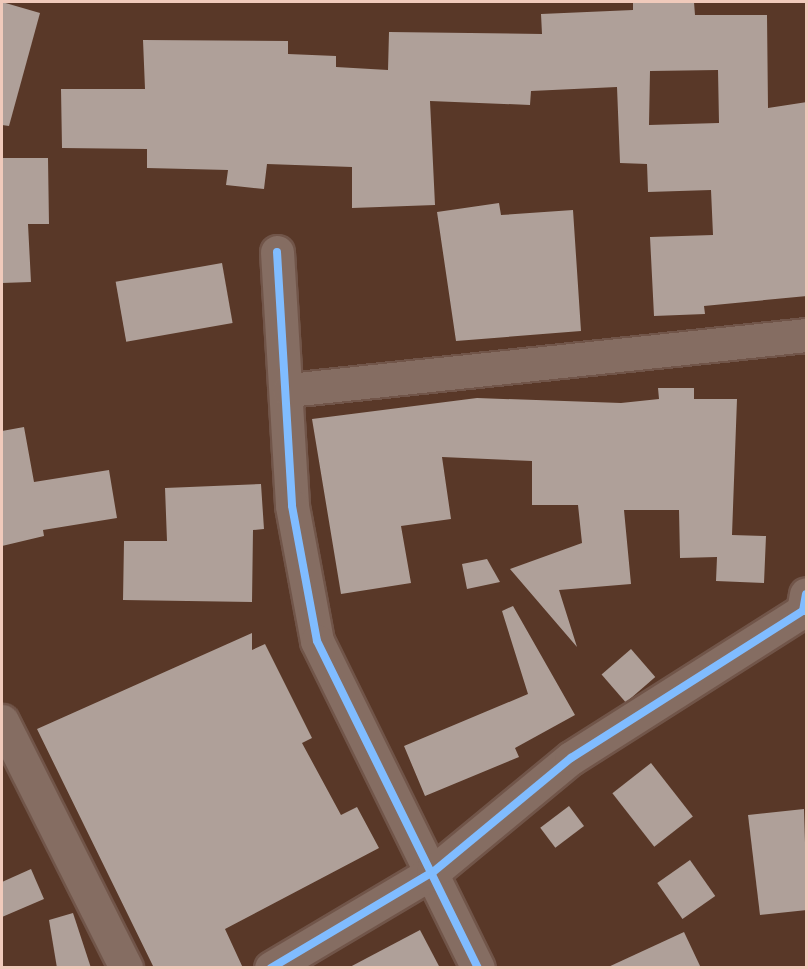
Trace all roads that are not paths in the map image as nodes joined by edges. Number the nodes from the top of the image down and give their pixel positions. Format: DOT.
graph roads {
  1 [pos="277,252"];
  2 [pos="807,335"];
  3 [pos="289,390"];
  4 [pos="807,594"];
  5 [pos="2,721"];
  6 [pos="433,872"];
  7 [pos="126,968"];
  8 [pos="271,968"];
  9 [pos="478,968"];
  1 -- 3 [label="street"];
  2 -- 3 [label="street"];
  3 -- 6 [label="street"];
  4 -- 6 [label="street"];
  5 -- 7 [label="street"];
  6 -- 8 [label="street"];
  6 -- 9 [label="street"];
}
